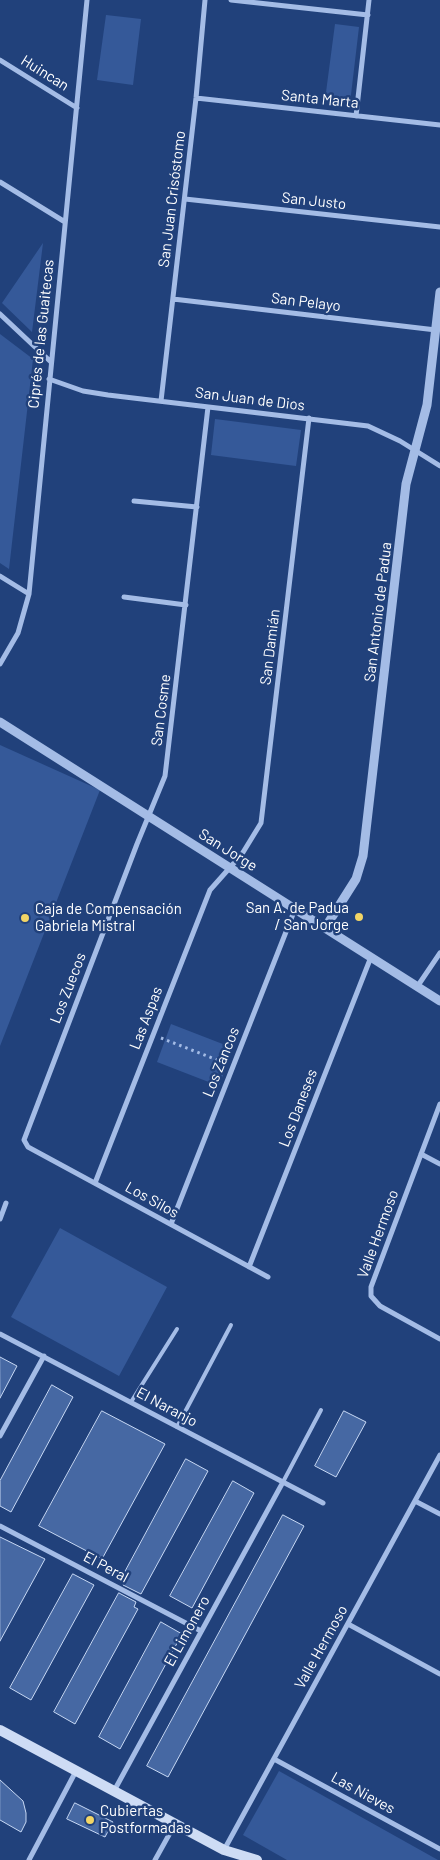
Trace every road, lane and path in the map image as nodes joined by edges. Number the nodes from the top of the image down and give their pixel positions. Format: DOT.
graph roads {
  1 [pos="88,0"];
  2 [pos="205,0"];
  3 [pos="231,0"];
  4 [pos="369,0"];
  5 [pos="368,15"];
  6 [pos="0,60"];
  7 [pos="196,98"];
  8 [pos="77,108"];
  9 [pos="356,116"];
  10 [pos="440,125"];
  11 [pos="0,182"];
  12 [pos="185,199"];
  13 [pos="65,222"];
  14 [pos="440,227"];
  15 [pos="440,292"];
  16 [pos="173,299"];
  17 [pos="0,314"];
  18 [pos="436,330"];
  19 [pos="51,362"];
  20 [pos="49,379"];
  21 [pos="161,401"];
  22 [pos="208,407"];
  23 [pos="309,418"];
  24 [pos="416,451"];
  25 [pos="440,466"];
  26 [pos="134,501"];
  27 [pos="197,507"];
  28 [pos="0,576"];
  29 [pos="29,594"];
  30 [pos="124,597"];
  31 [pos="186,605"];
  32 [pos="0,664"];
  33 [pos="0,722"];
  34 [pos="148,815"];
  35 [pos="230,867"];
  36 [pos="295,909"];
  37 [pos="325,928"];
  38 [pos="440,952"];
  39 [pos="370,957"];
  40 [pos="417,987"];
  41 [pos="440,1001"];
  42 [pos="153,1035"];
  43 [pos="233,1066"];
  44 [pos="440,1104"];
  45 [pos="25,1143"];
  46 [pos="421,1154"];
  47 [pos="440,1164"];
  48 [pos="95,1183"];
  49 [pos="6,1203"];
  50 [pos="0,1219"];
  51 [pos="171,1224"];
  52 [pos="249,1267"];
  53 [pos="268,1277"];
  54 [pos="231,1325"];
  55 [pos="177,1329"];
  56 [pos="0,1334"];
  57 [pos="440,1339"];
  58 [pos="44,1356"];
  59 [pos="130,1402"];
  60 [pos="322,1410"];
  61 [pos="177,1427"];
  62 [pos="0,1436"];
  63 [pos="440,1455"];
  64 [pos="283,1482"];
  65 [pos="415,1501"];
  66 [pos="323,1503"];
  67 [pos="440,1514"];
  68 [pos="0,1526"];
  69 [pos="348,1624"];
  70 [pos="201,1631"];
  71 [pos="440,1674"];
  72 [pos="0,1730"];
  73 [pos="274,1759"];
  74 [pos="76,1771"];
  75 [pos="114,1792"];
  76 [pos="175,1824"];
  77 [pos="440,1849"];
  78 [pos="224,1850"];
  79 [pos="29,1860"];
  80 [pos="155,1860"];
  81 [pos="234,1860"];
  82 [pos="257,1860"];
  1 -- 8 [label="street, Ciprés de las Guaitecas"];
  2 -- 7 [label="street, San Juan Crisóstomo"];
  3 -- 5 [label="street"];
  4 -- 5 [label="street"];
  5 -- 9 [label="street"];
  6 -- 8 [label="street, Huincan"];
  7 -- 9 [label="street, Santa Marta"];
  7 -- 12 [label="street, San Juan Crisóstomo"];
  8 -- 13 [label="street, Ciprés de las Guaitecas"];
  9 -- 10 [label="street, Santa Marta"];
  11 -- 13 [label="street"];
  12 -- 14 [label="street, San Justo"];
  12 -- 16 [label="street, San Juan Crisóstomo"];
  13 -- 19 [label="street, Ciprés de las Guaitecas"];
  15 -- 18 [label="street, San Antonio de Padua"];
  16 -- 18 [label="street, San Pelayo"];
  16 -- 21 [label="street, San Juan Crisóstomo"];
  17 -- 19 [label="street"];
  18 -- 24 [label="street, San Antonio de Padua"];
  19 -- 20 [label="street, Ciprés de las Guaitecas"];
  20 -- 21 [label="street, San Juan de Dios"];
  20 -- 29 [label="street, Ciprés de las Guaitecas"];
  21 -- 22 [label="street, San Juan de Dios"];
  22 -- 23 [label="street, San Juan de Dios"];
  22 -- 27 [label="street, San Cosme"];
  23 -- 24 [label="street, San Juan de Dios"];
  23 -- 35 [label="street, San Damián"];
  24 -- 25 [label="street, San Juan de Dios"];
  24 -- 37 [label="street, San Antonio de Padua"];
  26 -- 27 [label="street"];
  27 -- 31 [label="street, San Cosme"];
  28 -- 29 [label="street"];
  29 -- 32 [label="street, Ciprés de las Guaitecas"];
  30 -- 31 [label="street"];
  31 -- 34 [label="street, San Cosme"];
  33 -- 34 [label="street, San Jorge"];
  34 -- 35 [label="street, San Jorge"];
  34 -- 45 [label="street, Los Zuecos"];
  35 -- 36 [label="street, San Jorge"];
  35 -- 42 [label="street, Las Aspas"];
  36 -- 37 [label="street, San Jorge"];
  36 -- 43 [label="street, Los Zancos"];
  37 -- 39 [label="street, San Jorge"];
  38 -- 40 [label="street"];
  39 -- 40 [label="street, San Jorge"];
  39 -- 52 [label="street, Los Daneses"];
  40 -- 41 [label="street, San Jorge"];
  42 -- 43 [label="path"];
  42 -- 48 [label="street, Las Aspas"];
  43 -- 51 [label="street, Los Zancos"];
  44 -- 46 [label="street, Valle Hermoso"];
  45 -- 48 [label="street, Los Silos"];
  46 -- 47 [label="street"];
  46 -- 57 [label="street, Valle Hermoso"];
  48 -- 51 [label="street, Los Silos"];
  49 -- 50 [label="street"];
  51 -- 52 [label="street, Los Silos"];
  52 -- 53 [label="street, Los Silos"];
  54 -- 61 [label="lane"];
  55 -- 59 [label="lane"];
  56 -- 58 [label="street, El Naranjo"];
  58 -- 59 [label="street, El Naranjo"];
  58 -- 62 [label="street"];
  59 -- 61 [label="street, El Naranjo"];
  60 -- 64 [label="lane"];
  61 -- 64 [label="street, El Naranjo"];
  63 -- 65 [label="street, Valle Hermoso"];
  64 -- 66 [label="street, El Naranjo"];
  64 -- 70 [label="street, El Limonero"];
  65 -- 67 [label="street"];
  65 -- 69 [label="street, Valle Hermoso"];
  68 -- 70 [label="street, El Peral"];
  69 -- 71 [label="street"];
  69 -- 73 [label="street, Valle Hermoso"];
  70 -- 75 [label="street, El Limonero"];
  72 -- 74 [label="main road"];
  73 -- 77 [label="street, Las Nieves"];
  73 -- 78 [label="street, Valle Hermoso"];
  74 -- 75 [label="main road"];
  74 -- 79 [label="street"];
  75 -- 76 [label="main road"];
  76 -- 78 [label="main road"];
  76 -- 80 [label="street"];
  78 -- 81 [label="main road"];
  78 -- 82 [label="main road"];
}
